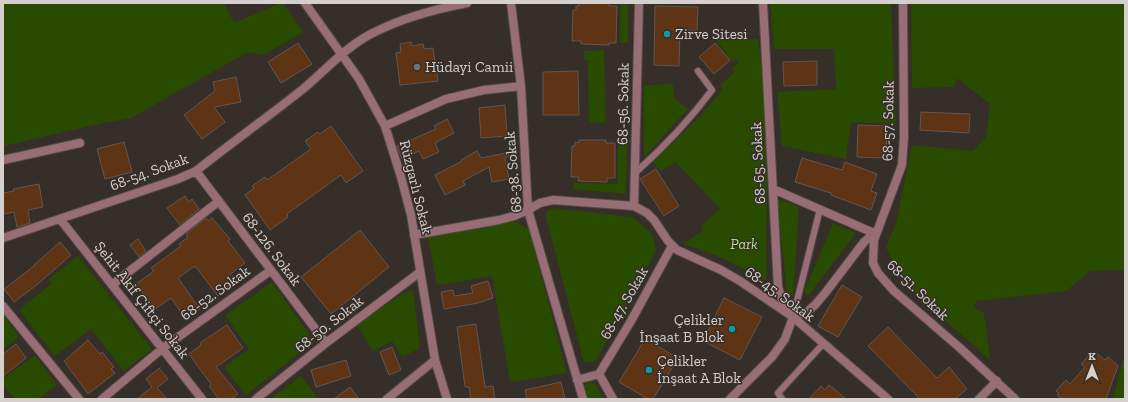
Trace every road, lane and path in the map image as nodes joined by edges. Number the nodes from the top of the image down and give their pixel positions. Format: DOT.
graph roads {
  1 [pos="305,3"];
  2 [pos="467,3"];
  3 [pos="511,3"];
  4 [pos="639,3"];
  5 [pos="763,3"];
  6 [pos="903,3"];
  7 [pos="342,54"];
  8 [pos="698,71"];
  9 [pos="521,86"];
  10 [pos="385,126"];
  11 [pos="80,143"];
  12 [pos="3,160"];
  13 [pos="196,171"];
  14 [pos="635,173"];
  15 [pos="773,189"];
  16 [pos="219,201"];
  17 [pos="634,206"];
  18 [pos="820,209"];
  19 [pos="528,210"];
  20 [pos="60,219"];
  21 [pos="876,234"];
  22 [pos="414,235"];
  23 [pos="3,238"];
  24 [pos="672,246"];
  25 [pos="270,271"];
  26 [pos="420,272"];
  27 [pos="112,285"];
  28 [pos="3,306"];
  29 [pos="793,317"];
  30 [pos="326,344"];
  31 [pos="824,344"];
  32 [pos="163,348"];
  33 [pos="435,360"];
  34 [pos="599,374"];
  35 [pos="577,380"];
  36 [pos="996,382"];
  37 [pos="79,399"];
  38 [pos="102,399"];
  39 [pos="202,399"];
  40 [pos="256,399"];
  41 [pos="387,399"];
  42 [pos="447,399"];
  43 [pos="582,399"];
  44 [pos="613,399"];
  45 [pos="730,399"];
  46 [pos="782,399"];
  47 [pos="888,399"];
  48 [pos="978,399"];
  49 [pos="1015,399"];
  1 -- 7 [label="street, Rüzgarlı Sokak"];
  2 -- 7 [label="street, 68-54. Sokak"];
  3 -- 9 [label="street, 68-38. Sokak"];
  4 -- 14 [label="street, 68-56. Sokak"];
  5 -- 15 [label="street, 68-65. Sokak"];
  6 -- 21 [label="street, 68-57. Sokak"];
  7 -- 10 [label="street, Rüzgarlı Sokak"];
  7 -- 13 [label="street, 68-54. Sokak"];
  8 -- 14 [label="lane"];
  9 -- 10 [label="street"];
  9 -- 19 [label="street, 68-38. Sokak"];
  10 -- 22 [label="street, Rüzgarlı Sokak"];
  11 -- 12 [label="street"];
  13 -- 16 [label="street, 68-126. Sokak"];
  13 -- 20 [label="street, 68-54. Sokak"];
  14 -- 17 [label="street, 68-56. Sokak"];
  15 -- 18 [label="street"];
  15 -- 29 [label="street, 68-65. Sokak"];
  16 -- 25 [label="street, 68-126. Sokak"];
  16 -- 27 [label="street"];
  17 -- 19 [label="street"];
  17 -- 24 [label="street, 68-45. Sokak"];
  18 -- 21 [label="street"];
  18 -- 29 [label="lane"];
  19 -- 22 [label="street"];
  19 -- 35 [label="street, 68-38. Sokak"];
  20 -- 23 [label="street, 68-54. Sokak"];
  20 -- 27 [label="street, Şehit Akif Çiftçi Sokak"];
  21 -- 29 [label="street"];
  21 -- 36 [label="street, 68-51. Sokak"];
  22 -- 26 [label="street, Rüzgarlı Sokak"];
  24 -- 29 [label="street, 68-45. Sokak"];
  24 -- 34 [label="street, 68-47. Sokak"];
  25 -- 30 [label="street, 68-126. Sokak"];
  25 -- 32 [label="street, 68-52. Sokak"];
  26 -- 30 [label="street, 68-50. Sokak"];
  26 -- 33 [label="street, Rüzgarlı Sokak"];
  27 -- 32 [label="street, Şehit Akif Çiftçi Sokak"];
  28 -- 37 [label="street"];
  29 -- 31 [label="street, 68-45. Sokak"];
  29 -- 45 [label="street"];
  30 -- 40 [label="street, 68-50. Sokak"];
  31 -- 46 [label="lane"];
  31 -- 47 [label="street, 68-45. Sokak"];
  32 -- 38 [label="street, 68-52. Sokak"];
  32 -- 39 [label="street, Şehit Akif Çiftçi Sokak"];
  33 -- 41 [label="street"];
  33 -- 42 [label="street, Rüzgarlı Sokak"];
  34 -- 35 [label="street"];
  34 -- 44 [label="street"];
  35 -- 43 [label="street, 68-38. Sokak"];
  36 -- 48 [label="street"];
  36 -- 49 [label="street, 68-51. Sokak"];
}
